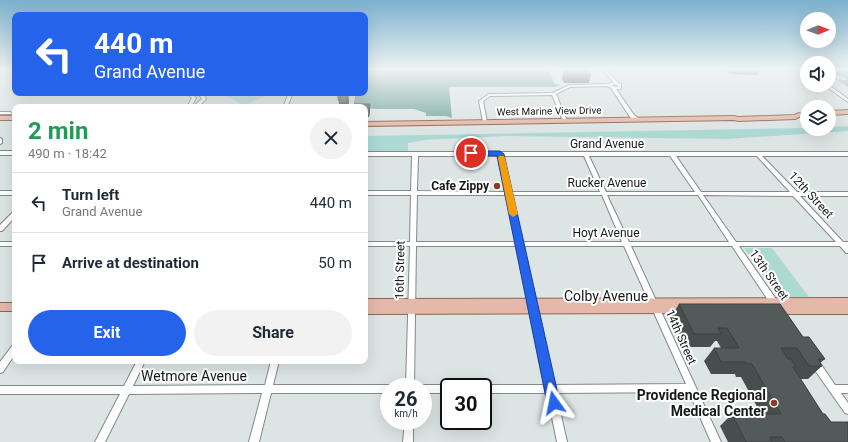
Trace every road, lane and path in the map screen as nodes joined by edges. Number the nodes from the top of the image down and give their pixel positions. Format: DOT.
graph roads {
  1 [pos="562,90"];
  2 [pos="614,90"];
  3 [pos="620,90"];
  4 [pos="836,92"];
  5 [pos="554,94"];
  6 [pos="192,96"];
  7 [pos="848,101"];
  8 [pos="190,104"];
  9 [pos="848,112"];
  10 [pos="0,113"];
  11 [pos="10,113"];
  12 [pos="836,113"];
  13 [pos="800,115"];
  14 [pos="0,118"];
  15 [pos="12,118"];
  16 [pos="636,120"];
  17 [pos="565,121"];
  18 [pos="485,122"];
  19 [pos="368,124"];
  20 [pos="0,153"];
  21 [pos="12,153"];
  22 [pos="368,154"];
  23 [pos="415,154"];
  24 [pos="500,154"];
  25 [pos="586,154"];
  26 [pos="672,154"];
  27 [pos="758,154"];
  28 [pos="847,155"];
  29 [pos="0,193"];
  30 [pos="12,193"];
  31 [pos="368,193"];
  32 [pos="414,193"];
  33 [pos="509,193"];
  34 [pos="604,194"];
  35 [pos="699,194"];
  36 [pos="795,194"];
  37 [pos="848,194"];
  38 [pos="12,216"];
  39 [pos="0,228"];
  40 [pos="0,244"];
  41 [pos="12,244"];
  42 [pos="368,244"];
  43 [pos="413,244"];
  44 [pos="520,244"];
  45 [pos="626,244"];
  46 [pos="734,244"];
  47 [pos="845,244"];
  48 [pos="848,251"];
  49 [pos="848,302"];
  50 [pos="368,303"];
  51 [pos="411,306"];
  52 [pos="533,306"];
  53 [pos="655,306"];
  54 [pos="0,307"];
  55 [pos="12,307"];
  56 [pos="779,309"];
  57 [pos="368,310"];
  58 [pos="848,310"];
  59 [pos="12,352"];
  60 [pos="811,356"];
  61 [pos="140,364"];
  62 [pos="274,364"];
  63 [pos="0,369"];
  64 [pos="410,378"];
  65 [pos="692,388"];
  66 [pos="127,389"];
  67 [pos="268,389"];
  68 [pos="380,389"];
  69 [pos="492,389"];
  70 [pos="834,389"];
  71 [pos="848,389"];
  72 [pos="0,390"];
  73 [pos="551,390"];
  74 [pos="848,410"];
  75 [pos="409,430"];
  76 [pos="100,442"];
  77 [pos="254,442"];
  78 [pos="408,442"];
  79 [pos="562,442"];
  80 [pos="716,442"];
  1 -- 5 [label="street"];
  2 -- 16 [label="street"];
  3 -- 16 [label="street"];
  4 -- 7 [label="street"];
  5 -- 17 [label="street"];
  5 -- 18 [label="street"];
  6 -- 8 [label="street"];
  9 -- 12 [label="main road"];
  10 -- 11 [label="street"];
  13 -- 16 [label="main road, West Marine View Drive"];
  14 -- 15 [label="main road"];
  16 -- 17 [label="main road, West Marine View Drive"];
  17 -- 18 [label="main road, West Marine View Drive"];
  18 -- 19 [label="main road, West Marine View Drive"];
  20 -- 21 [label="street"];
  22 -- 23 [label="street, Grand Avenue"];
  23 -- 24 [label="street, Grand Avenue"];
  23 -- 32 [label="street, 16th Street"];
  24 -- 25 [label="street, Grand Avenue"];
  24 -- 33 [label="street"];
  25 -- 26 [label="street, Grand Avenue"];
  25 -- 34 [label="street, 14th Street"];
  26 -- 27 [label="street, Grand Avenue"];
  26 -- 35 [label="street, 13th Street"];
  27 -- 28 [label="street, Grand Avenue"];
  27 -- 36 [label="street, 12th Street"];
  29 -- 30 [label="street"];
  31 -- 32 [label="street, Rucker Avenue"];
  32 -- 33 [label="street, Rucker Avenue"];
  32 -- 43 [label="street, 16th Street"];
  33 -- 34 [label="street, Rucker Avenue"];
  33 -- 44 [label="street"];
  34 -- 35 [label="street, Rucker Avenue"];
  34 -- 45 [label="street, 14th Street"];
  35 -- 36 [label="street, Rucker Avenue"];
  35 -- 46 [label="street, 13th Street"];
  36 -- 37 [label="street, Rucker Avenue"];
  36 -- 47 [label="street, 12th Street"];
  38 -- 39 [label="street"];
  40 -- 41 [label="street"];
  42 -- 43 [label="street, Hoyt Avenue"];
  43 -- 44 [label="street, Hoyt Avenue"];
  43 -- 51 [label="street, 16th Street"];
  44 -- 45 [label="street, Hoyt Avenue"];
  44 -- 52 [label="street"];
  45 -- 46 [label="street, Hoyt Avenue"];
  45 -- 53 [label="street, 14th Street"];
  46 -- 47 [label="street, Hoyt Avenue"];
  46 -- 56 [label="street, 13th Street"];
  47 -- 48 [label="street, 12th Street"];
  49 -- 56 [label="main road, Colby Avenue"];
  50 -- 51 [label="main road, Colby Avenue"];
  51 -- 52 [label="main road, Colby Avenue"];
  51 -- 57 [label="main road, Colby Avenue"];
  51 -- 64 [label="street, 16th Street"];
  52 -- 53 [label="main road, Colby Avenue"];
  52 -- 73 [label="street"];
  53 -- 56 [label="main road, Colby Avenue"];
  53 -- 65 [label="street, 14th Street"];
  54 -- 55 [label="main road"];
  56 -- 58 [label="main road, Colby Avenue"];
  59 -- 63 [label="street"];
  60 -- 70 [label="street"];
  61 -- 66 [label="street"];
  62 -- 67 [label="street"];
  65 -- 73 [label="street"];
  65 -- 80 [label="street, 14th Street"];
  66 -- 67 [label="street, Wetmore Avenue"];
  66 -- 72 [label="street, Wetmore Avenue"];
  66 -- 76 [label="street"];
  67 -- 68 [label="street, Wetmore Avenue"];
  67 -- 77 [label="street"];
  69 -- 73 [label="street"];
  70 -- 71 [label="street"];
  70 -- 74 [label="street"];
  73 -- 79 [label="street"];
  75 -- 78 [label="street"];
}
